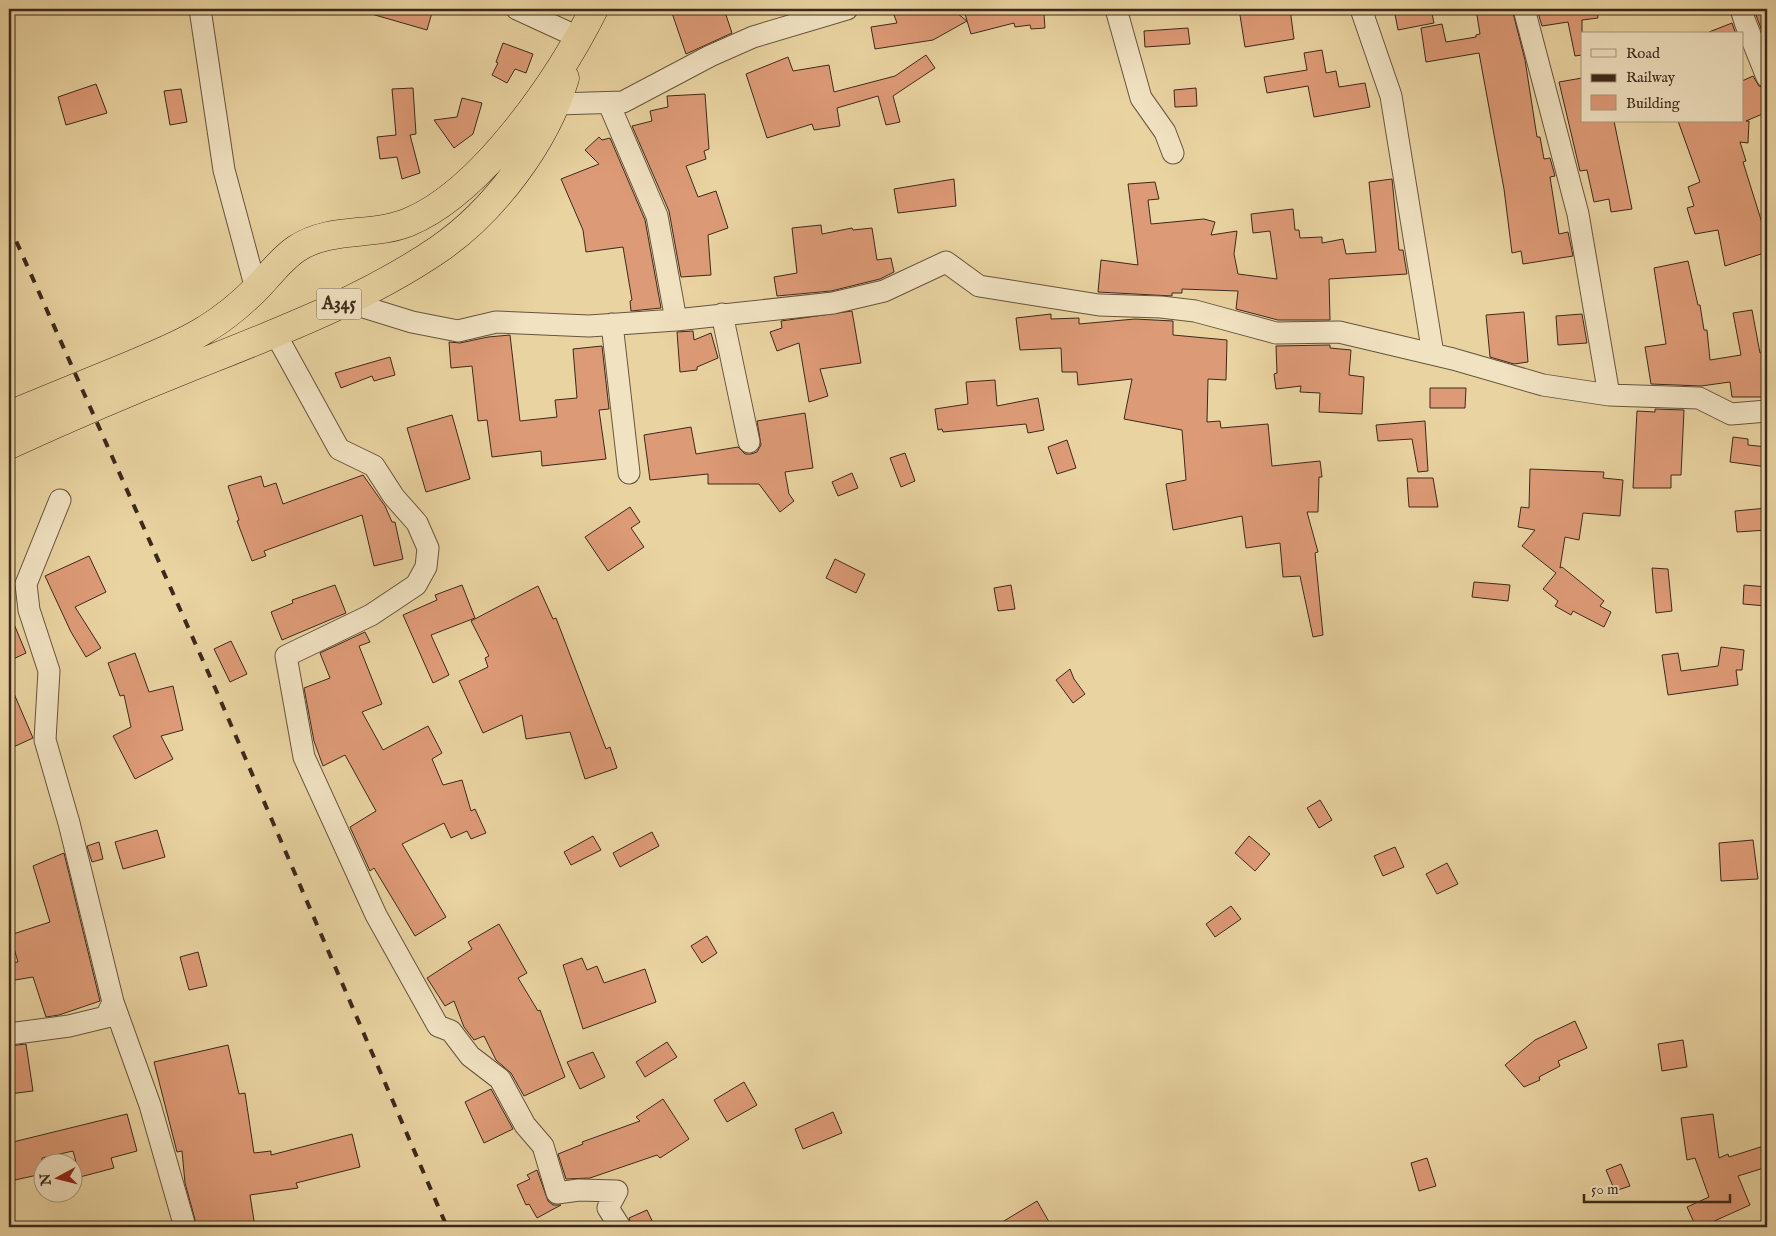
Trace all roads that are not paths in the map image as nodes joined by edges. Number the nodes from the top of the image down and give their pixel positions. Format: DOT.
graph roads {
  1 [pos="200,9"];
  2 [pos="517,9"];
  3 [pos="594,9"];
  4 [pos="847,9"];
  5 [pos="1116,9"];
  6 [pos="1361,9"];
  7 [pos="1524,9"];
  8 [pos="1742,9"];
  9 [pos="577,44"];
  10 [pos="1767,77"];
  11 [pos="557,104"];
  12 [pos="610,104"];
  13 [pos="1173,153"];
  14 [pos="256,289"];
  15 [pos="344,301"];
  16 [pos="722,314"];
  17 [pos="676,320"];
  18 [pos="612,324"];
  19 [pos="275,333"];
  20 [pos="1433,354"];
  21 [pos="1610,395"];
  22 [pos="1767,412"];
  23 [pos="1731,414"];
  24 [pos="9,415"];
  25 [pos="1767,418"];
  26 [pos="749,442"];
  27 [pos="9,444"];
  28 [pos="629,473"];
  29 [pos="60,500"];
  30 [pos="113,1002"];
  31 [pos="9,1034"];
  32 [pos="184,1227"];
  33 [pos="620,1227"];
  1 -- 14 [label="street"];
  2 -- 9 [label="street"];
  3 -- 9 [label="highway, A345"];
  4 -- 12 [label="street"];
  5 -- 13 [label="street"];
  6 -- 20 [label="street"];
  7 -- 21 [label="street"];
  8 -- 10 [label="street"];
  9 -- 11 [label="highway, A345"];
  9 -- 14 [label="highway, A345"];
  11 -- 12 [label="street"];
  11 -- 15 [label="highway, A345"];
  12 -- 17 [label="street"];
  14 -- 24 [label="highway, A345"];
  15 -- 18 [label="street"];
  15 -- 19 [label="highway, A345"];
  16 -- 17 [label="street"];
  16 -- 20 [label="street"];
  16 -- 26 [label="street"];
  17 -- 18 [label="street"];
  18 -- 28 [label="street"];
  19 -- 27 [label="highway, A345"];
  19 -- 33 [label="street"];
  20 -- 21 [label="street"];
  21 -- 23 [label="street"];
  22 -- 23 [label="street"];
  23 -- 25 [label="street"];
  29 -- 30 [label="street"];
  30 -- 31 [label="street"];
  30 -- 32 [label="street"];
}
